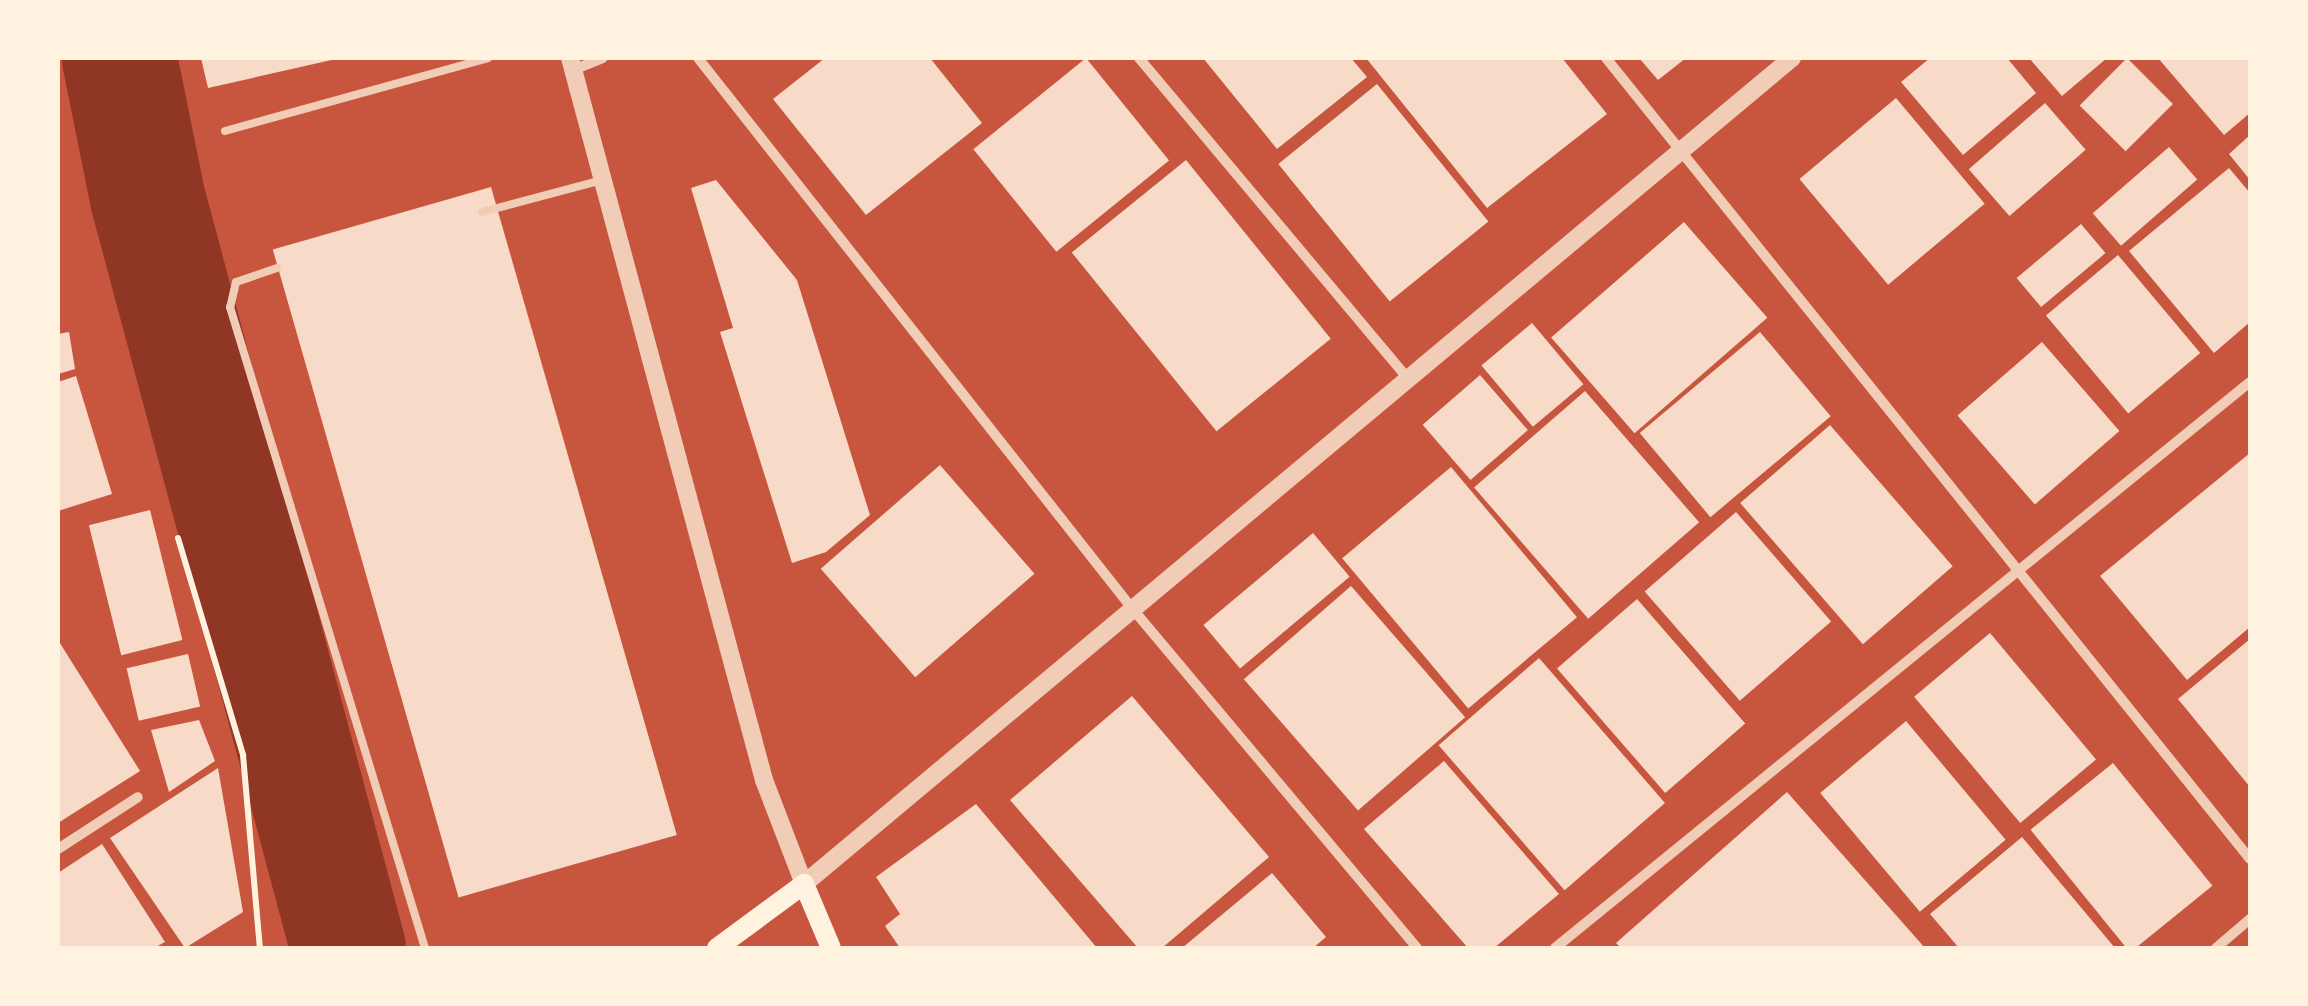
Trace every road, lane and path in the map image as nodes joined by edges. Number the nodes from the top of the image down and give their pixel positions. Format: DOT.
graph roads {
  1 [pos="488,58"];
  2 [pos="603,58"];
  3 [pos="698,58"];
  4 [pos="1138,58"];
  5 [pos="1606,58"];
  6 [pos="1792,58"];
  7 [pos="571,64"];
  8 [pos="225,130"];
  9 [pos="1678,152"];
  10 [pos="602,180"];
  11 [pos="482,212"];
  12 [pos="277,268"];
  13 [pos="1407,378"];
  14 [pos="2250,382"];
  15 [pos="178,538"];
  16 [pos="2018,577"];
  17 [pos="1131,608"];
  18 [pos="138,797"];
  19 [pos="58,849"];
  20 [pos="2250,859"];
  21 [pos="804,884"];
  22 [pos="2250,919"];
  23 [pos="260,948"];
  24 [pos="425,948"];
  25 [pos="717,948"];
  26 [pos="831,948"];
  27 [pos="1417,948"];
  28 [pos="1555,948"];
  29 [pos="2216,948"];
  1 -- 8 [label="lane"];
  2 -- 7 [label="street"];
  3 -- 17 [label="street"];
  4 -- 13 [label="street"];
  5 -- 9 [label="street"];
  6 -- 9 [label="street"];
  7 -- 10 [label="street"];
  9 -- 13 [label="street"];
  9 -- 16 [label="street"];
  10 -- 11 [label="lane"];
  10 -- 21 [label="street"];
  12 -- 24 [label="lane"];
  13 -- 17 [label="street"];
  14 -- 16 [label="street"];
  15 -- 23 [label="path"];
  16 -- 20 [label="street"];
  16 -- 28 [label="street"];
  17 -- 21 [label="street"];
  17 -- 27 [label="street"];
  18 -- 19 [label="street"];
  21 -- 25 [label="main road"];
  21 -- 26 [label="main road"];
  22 -- 29 [label="street"];
}
